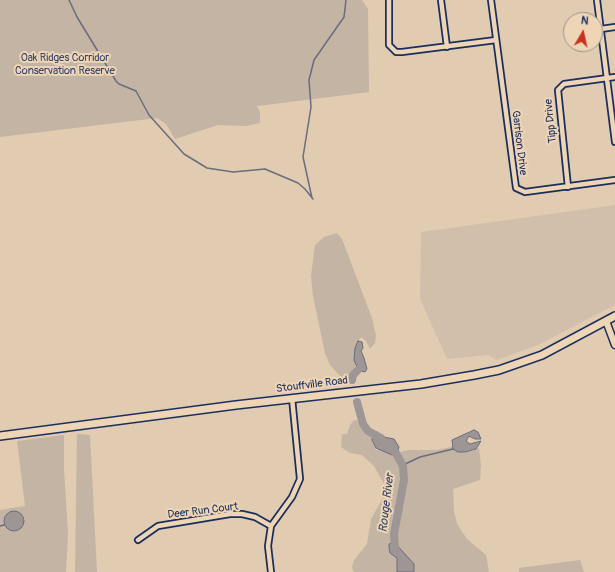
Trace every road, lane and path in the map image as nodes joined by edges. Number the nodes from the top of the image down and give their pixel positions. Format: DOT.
graph roads {
  1 [pos="389,0"];
  2 [pos="441,0"];
  3 [pos="491,0"];
  4 [pos="597,0"];
  5 [pos="599,12"];
  6 [pos="615,27"];
  7 [pos="603,29"];
  8 [pos="496,40"];
  9 [pos="447,47"];
  10 [pos="603,49"];
  11 [pos="615,77"];
  12 [pos="606,78"];
  13 [pos="614,127"];
  14 [pos="615,142"];
  15 [pos="615,180"];
  16 [pos="568,187"];
  17 [pos="615,316"];
  18 [pos="606,321"];
  19 [pos="615,345"];
  20 [pos="292,398"];
  21 [pos="0,436"];
  22 [pos="271,526"];
  23 [pos="138,540"];
  24 [pos="272,572"];
  1 -- 9 [label="street"];
  2 -- 9 [label="street"];
  3 -- 8 [label="street, Garrison Drive"];
  4 -- 5 [label="street"];
  6 -- 7 [label="street"];
  8 -- 9 [label="street"];
  8 -- 16 [label="street, Garrison Drive"];
  10 -- 12 [label="street"];
  11 -- 12 [label="street, Tipp Drive"];
  12 -- 13 [label="street"];
  12 -- 16 [label="street, Tipp Drive"];
  13 -- 14 [label="street"];
  15 -- 16 [label="street, Garrison Drive"];
  17 -- 18 [label="main road, Stouffville Road"];
  18 -- 19 [label="street"];
  18 -- 20 [label="main road, Stouffville Road"];
  20 -- 21 [label="main road, Stouffville Road"];
  20 -- 22 [label="street"];
  22 -- 23 [label="street, Deer Run Court"];
  22 -- 24 [label="street"];
}
